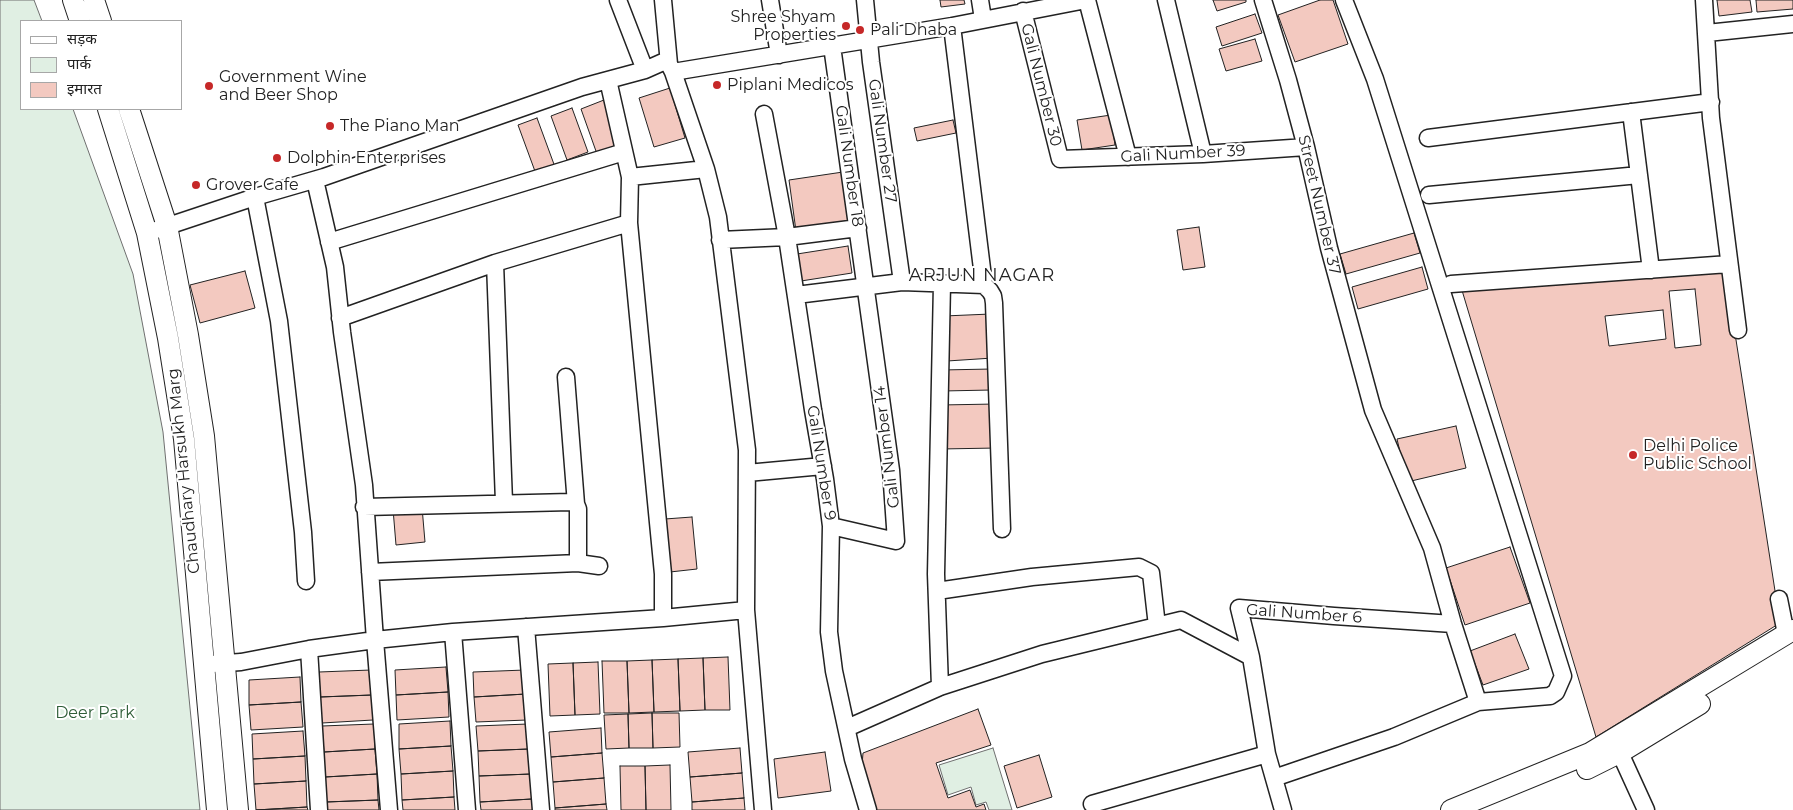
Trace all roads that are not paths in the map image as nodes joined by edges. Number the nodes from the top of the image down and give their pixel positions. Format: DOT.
graph roads {
  1 [pos="73,0"];
  2 [pos="94,0"];
  3 [pos="618,0"];
  4 [pos="663,0"];
  5 [pos="770,0"];
  6 [pos="865,0"];
  7 [pos="980,0"];
  8 [pos="1081,0"];
  9 [pos="1166,0"];
  10 [pos="1263,0"];
  11 [pos="1344,0"];
  12 [pos="1704,0"];
  13 [pos="1045,4"];
  14 [pos="1023,12"];
  15 [pos="983,19"];
  16 [pos="80,20"];
  17 [pos="101,20"];
  18 [pos="1793,24"];
  19 [pos="952,26"];
  20 [pos="1707,33"];
  21 [pos="869,40"];
  22 [pos="832,46"];
  23 [pos="779,54"];
  24 [pos="671,68"];
  25 [pos="645,70"];
  26 [pos="608,80"];
  27 [pos="1711,102"];
  28 [pos="108,110"];
  29 [pos="129,110"];
  30 [pos="1631,112"];
  31 [pos="764,114"];
  32 [pos="1428,138"];
  33 [pos="1306,148"];
  34 [pos="624,152"];
  35 [pos="1203,154"];
  36 [pos="1128,158"];
  37 [pos="1060,159"];
  38 [pos="706,169"];
  39 [pos="1639,175"];
  40 [pos="630,177"];
  41 [pos="315,180"];
  42 [pos="1429,195"];
  43 [pos="255,197"];
  44 [pos="629,223"];
  45 [pos="166,226"];
  46 [pos="858,228"];
  47 [pos="148,233"];
  48 [pos="787,237"];
  49 [pos="720,240"];
  50 [pos="329,242"];
  51 [pos="495,263"];
  52 [pos="1729,264"];
  53 [pos="1650,270"];
  54 [pos="902,282"];
  55 [pos="942,284"];
  56 [pos="1450,284"];
  57 [pos="984,285"];
  58 [pos="866,287"];
  59 [pos="796,296"];
  60 [pos="340,318"];
  61 [pos="1738,330"];
  62 [pos="566,377"];
  63 [pos="823,466"];
  64 [pos="747,472"];
  65 [pos="504,502"];
  66 [pos="576,504"];
  67 [pos="364,507"];
  68 [pos="831,526"];
  69 [pos="1002,529"];
  70 [pos="578,563"];
  71 [pos="598,566"];
  72 [pos="370,572"];
  73 [pos="306,581"];
  74 [pos="937,591"];
  75 [pos="1779,600"];
  76 [pos="746,610"];
  77 [pos="663,618"];
  78 [pos="1453,624"];
  79 [pos="1157,626"];
  80 [pos="526,627"];
  81 [pos="453,632"];
  82 [pos="1791,637"];
  83 [pos="374,640"];
  84 [pos="309,649"];
  85 [pos="1251,657"];
  86 [pos="224,663"];
  87 [pos="204,665"];
  88 [pos="940,687"];
  89 [pos="1478,702"];
  90 [pos="847,728"];
  91 [pos="1618,746"];
  92 [pos="1267,754"];
  93 [pos="1274,778"];
  94 [pos="1092,804"];
  95 [pos="217,810"];
  96 [pos="238,810"];
  97 [pos="319,810"];
  98 [pos="389,810"];
  99 [pos="467,810"];
  100 [pos="541,810"];
  101 [pos="763,810"];
  102 [pos="868,810"];
  103 [pos="1283,810"];
  104 [pos="1451,810"];
  105 [pos="1489,810"];
  106 [pos="1646,810"];
  1 -- 16 [label="street"];
  2 -- 17 [label="street"];
  3 -- 25 [label="street"];
  4 -- 24 [label="street"];
  5 -- 23 [label="street"];
  6 -- 21 [label="street, Gali Number 27"];
  7 -- 15 [label="street"];
  8 -- 13 [label="street"];
  8 -- 36 [label="street"];
  9 -- 35 [label="street"];
  10 -- 33 [label="street, Street Number 37"];
  11 -- 89 [label="street"];
  12 -- 20 [label="street"];
  13 -- 14 [label="street"];
  14 -- 15 [label="street"];
  14 -- 37 [label="street, Gali Number 30"];
  15 -- 19 [label="street"];
  18 -- 20 [label="street"];
  19 -- 21 [label="street"];
  19 -- 57 [label="street"];
  20 -- 27 [label="street"];
  21 -- 22 [label="street"];
  21 -- 54 [label="street, Gali Number 27"];
  22 -- 23 [label="street"];
  22 -- 46 [label="street, Gali Number 18"];
  23 -- 24 [label="street"];
  24 -- 25 [label="street"];
  24 -- 38 [label="street"];
  25 -- 26 [label="street"];
  26 -- 34 [label="street"];
  26 -- 41 [label="street"];
  27 -- 30 [label="street"];
  27 -- 52 [label="street"];
  28 -- 47 [label="street, Chaudhary Harsukh Marg"];
  29 -- 45 [label="street, Chaudhary Harsukh Marg"];
  30 -- 32 [label="street"];
  30 -- 39 [label="street"];
  31 -- 48 [label="street, Gali Number 9"];
  33 -- 35 [label="street, Gali Number 39"];
  33 -- 78 [label="street, Street Number 37"];
  34 -- 40 [label="street"];
  34 -- 50 [label="street"];
  35 -- 36 [label="street, Gali Number 39"];
  36 -- 37 [label="street, Gali Number 39"];
  38 -- 40 [label="street"];
  38 -- 49 [label="street"];
  39 -- 42 [label="street"];
  39 -- 53 [label="street"];
  40 -- 44 [label="street"];
  41 -- 43 [label="street"];
  41 -- 50 [label="street"];
  43 -- 45 [label="street"];
  43 -- 73 [label="street"];
  44 -- 51 [label="street"];
  44 -- 77 [label="street"];
  45 -- 47 [label="street"];
  45 -- 86 [label="street, Chaudhary Harsukh Marg"];
  46 -- 48 [label="street"];
  46 -- 58 [label="street, Gali Number 18"];
  47 -- 87 [label="street, Chaudhary Harsukh Marg"];
  48 -- 49 [label="street"];
  48 -- 59 [label="street, Gali Number 9"];
  49 -- 64 [label="street"];
  50 -- 60 [label="street"];
  51 -- 60 [label="street"];
  51 -- 65 [label="street"];
  52 -- 53 [label="street"];
  52 -- 61 [label="street"];
  53 -- 56 [label="street"];
  54 -- 55 [label="street"];
  54 -- 58 [label="street"];
  55 -- 57 [label="street"];
  55 -- 74 [label="street"];
  57 -- 69 [label="street"];
  58 -- 59 [label="street"];
  58 -- 68 [label="street, Gali Number 14"];
  59 -- 63 [label="street, Gali Number 9"];
  60 -- 67 [label="street"];
  62 -- 66 [label="street"];
  63 -- 64 [label="street"];
  63 -- 68 [label="street, Gali Number 9"];
  64 -- 76 [label="street"];
  65 -- 66 [label="street"];
  65 -- 67 [label="street"];
  66 -- 70 [label="street"];
  67 -- 72 [label="street"];
  68 -- 90 [label="street, Gali Number 9"];
  70 -- 71 [label="street"];
  70 -- 72 [label="street"];
  72 -- 83 [label="street"];
  74 -- 79 [label="street"];
  74 -- 88 [label="street"];
  75 -- 82 [label="street"];
  76 -- 77 [label="street"];
  76 -- 101 [label="street"];
  77 -- 80 [label="street"];
  78 -- 85 [label="street, Gali Number 6"];
  78 -- 89 [label="street, Street Number 37"];
  79 -- 85 [label="street"];
  79 -- 88 [label="street"];
  80 -- 81 [label="street"];
  80 -- 100 [label="street"];
  81 -- 83 [label="street"];
  81 -- 99 [label="street"];
  82 -- 91 [label="street"];
  83 -- 84 [label="street"];
  83 -- 98 [label="street"];
  84 -- 86 [label="street"];
  84 -- 97 [label="street"];
  85 -- 92 [label="street, Gali Number 6"];
  86 -- 87 [label="street"];
  86 -- 96 [label="street, Chaudhary Harsukh Marg"];
  87 -- 95 [label="street, Chaudhary Harsukh Marg"];
  88 -- 90 [label="street"];
  89 -- 93 [label="street"];
  90 -- 102 [label="street, Gali Number 9"];
  91 -- 104 [label="street"];
  91 -- 105 [label="street"];
  91 -- 106 [label="street"];
  92 -- 93 [label="street, Gali Number 6"];
  92 -- 94 [label="street"];
  93 -- 103 [label="street, Gali Number 6"];
}
